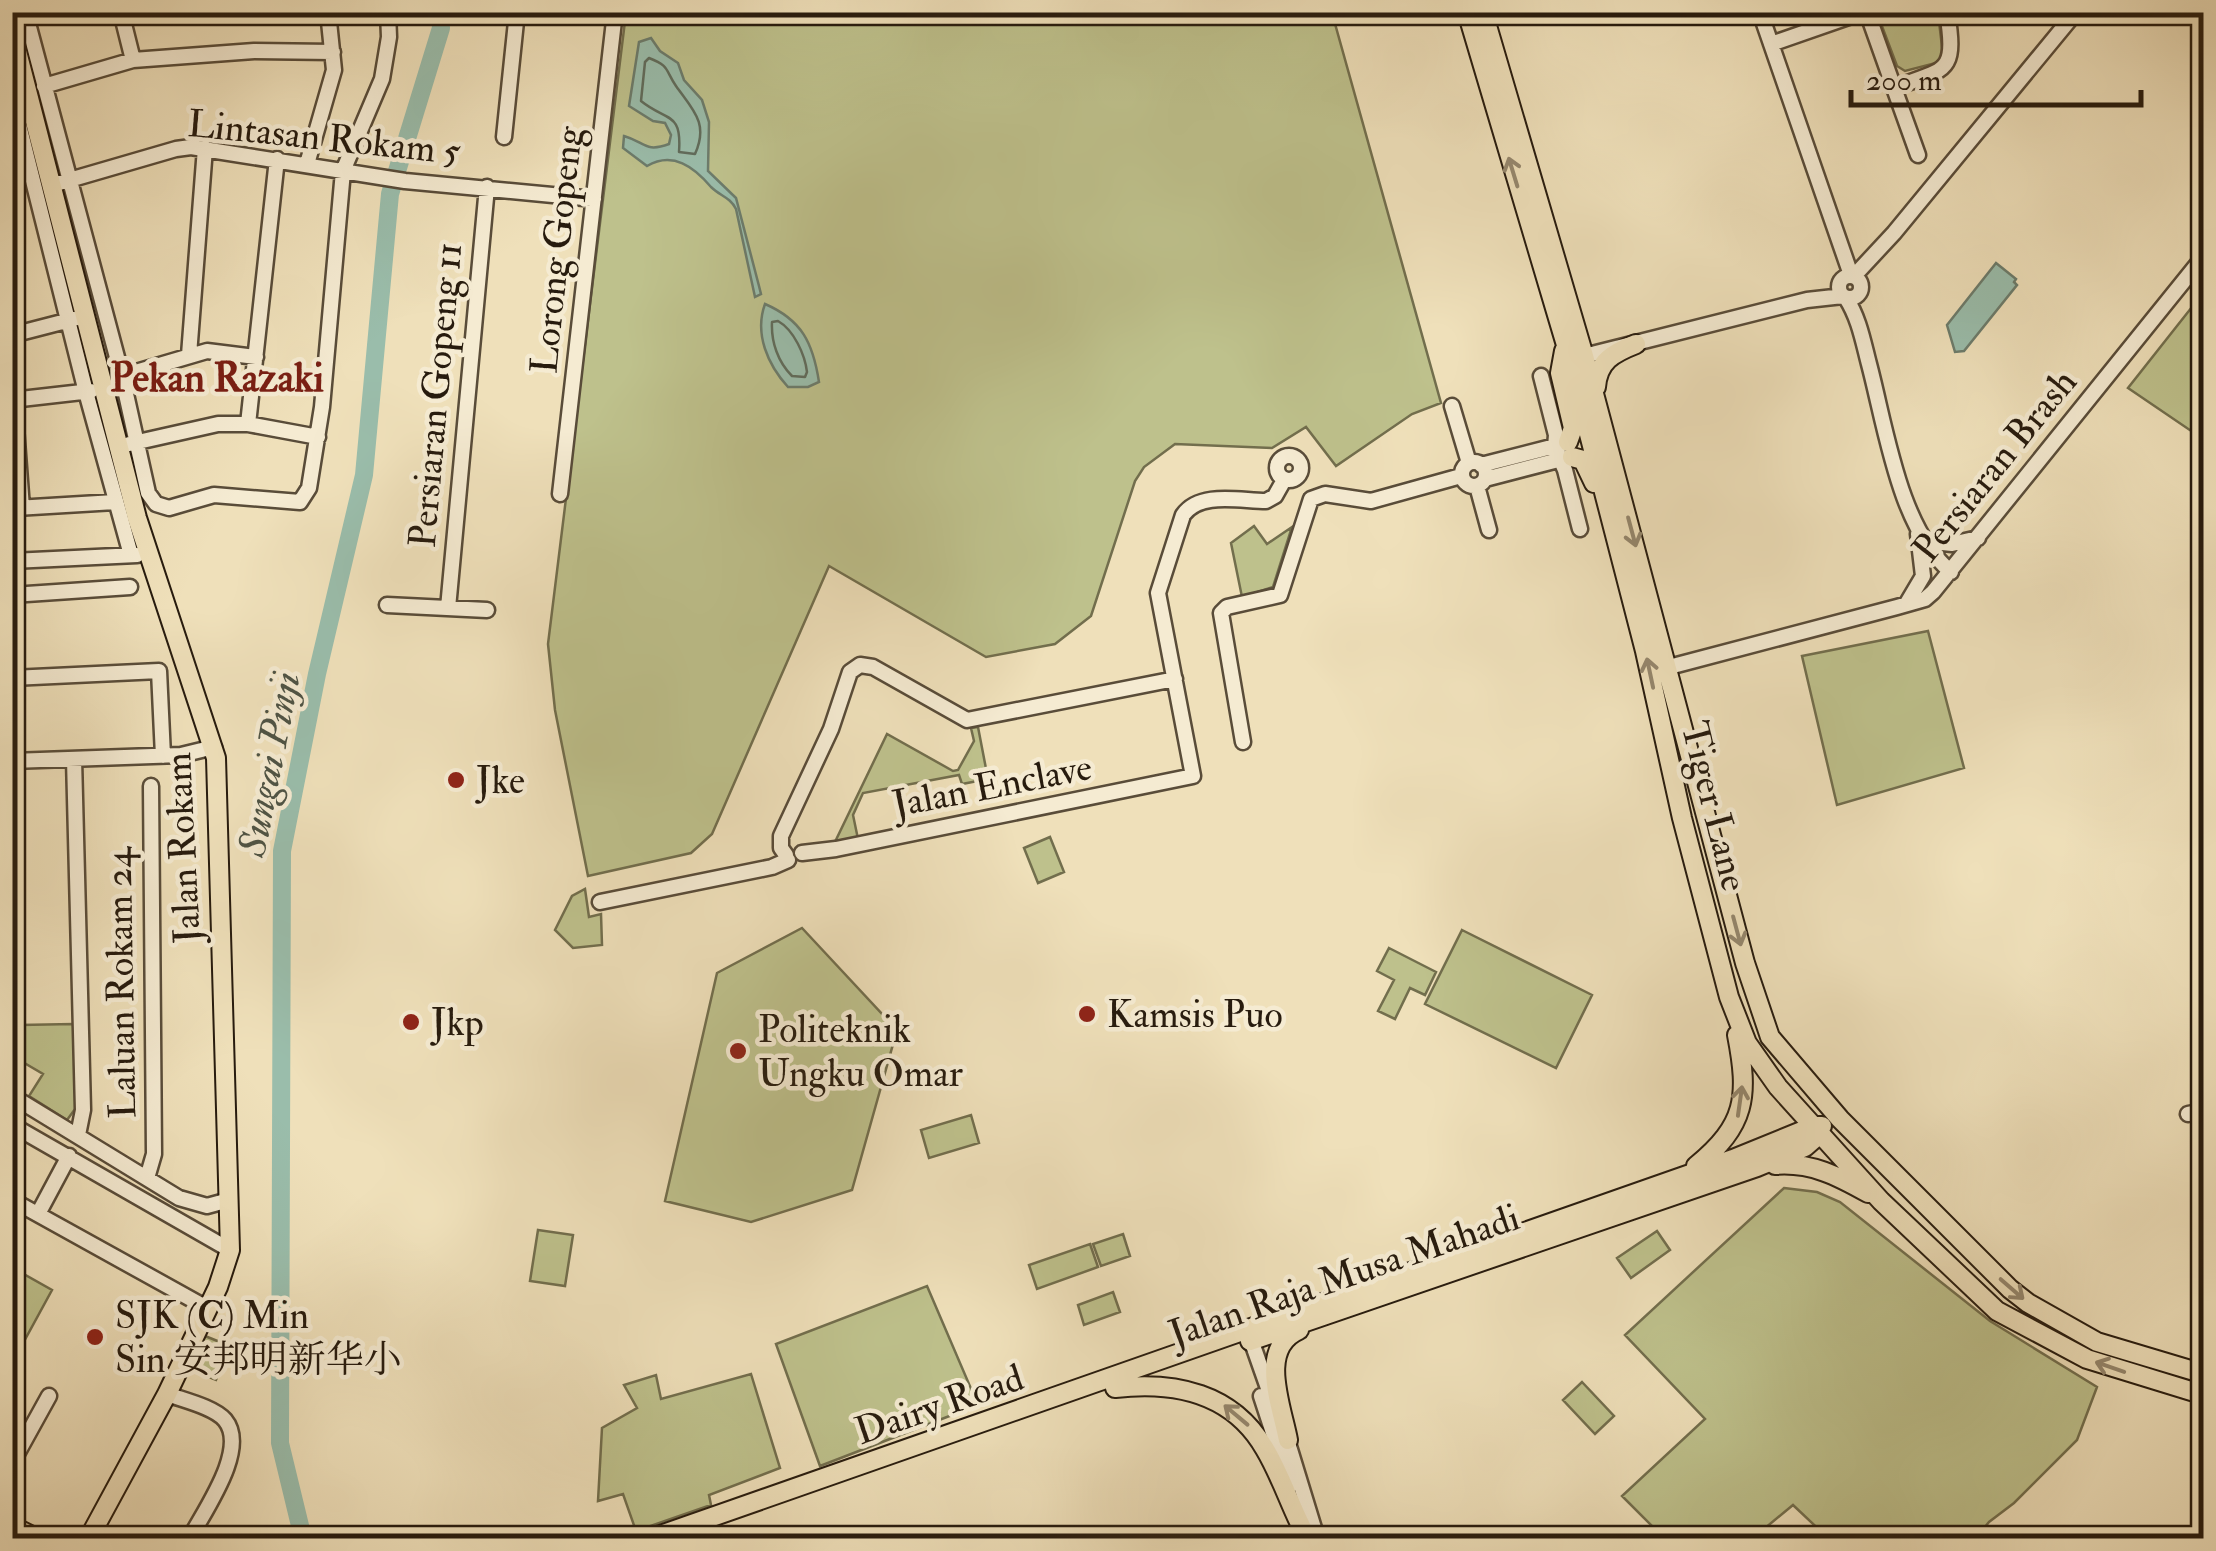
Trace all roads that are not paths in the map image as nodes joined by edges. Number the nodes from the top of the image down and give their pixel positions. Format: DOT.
graph roads {
  1 [pos="25,12"];
  2 [pos="121,12"];
  3 [pos="328,12"];
  4 [pos="388,12"];
  5 [pos="517,12"];
  6 [pos="615,12"];
  7 [pos="1467,12"];
  8 [pos="1483,12"];
  9 [pos="1760,12"];
  10 [pos="1865,12"];
  11 [pos="1948,12"];
  12 [pos="2076,12"];
  13 [pos="12,32"];
  14 [pos="1771,44"];
  15 [pos="333,52"];
  16 [pos="132,60"];
  17 [pos="44,86"];
  18 [pos="1894,88"];
  19 [pos="12,97"];
  20 [pos="504,137"];
  21 [pos="205,148"];
  22 [pos="1918,155"];
  23 [pos="276,159"];
  24 [pos="307,164"];
  25 [pos="344,171"];
  26 [pos="59,182"];
  27 [pos="487,187"];
  28 [pos="594,199"];
  29 [pos="2204,256"];
  30 [pos="1850,286"];
  31 [pos="1570,304"];
  32 [pos="76,318"];
  33 [pos="12,335"];
  34 [pos="1566,345"];
  35 [pos="1627,346"];
  36 [pos="189,354"];
  37 [pos="1584,356"];
  38 [pos="256,357"];
  39 [pos="122,376"];
  40 [pos="1541,376"];
  41 [pos="95,390"];
  42 [pos="13,400"];
  43 [pos="1597,404"];
  44 [pos="1452,406"];
  45 [pos="248,424"];
  46 [pos="318,436"];
  47 [pos="128,444"];
  48 [pos="1563,451"];
  49 [pos="1475,474"];
  50 [pos="560,494"];
  51 [pos="1314,497"];
  52 [pos="115,502"];
  53 [pos="17,508"];
  54 [pos="1608,508"];
  55 [pos="1580,529"];
  56 [pos="1489,530"];
  57 [pos="1978,538"];
  58 [pos="1924,540"];
  59 [pos="139,555"];
  60 [pos="12,561"];
  61 [pos="1954,568"];
  62 [pos="130,588"];
  63 [pos="12,595"];
  64 [pos="1906,604"];
  65 [pos="387,605"];
  66 [pos="448,608"];
  67 [pos="487,610"];
  68 [pos="1669,667"];
  69 [pos="12,678"];
  70 [pos="1174,679"];
  71 [pos="1243,742"];
  72 [pos="214,748"];
  73 [pos="162,756"];
  74 [pos="74,759"];
  75 [pos="12,761"];
  76 [pos="150,786"];
  77 [pos="793,854"];
  78 [pos="600,902"];
  79 [pos="1729,997"];
  80 [pos="1770,1038"];
  81 [pos="12,1096"];
  82 [pos="12,1126"];
  83 [pos="1818,1128"];
  84 [pos="78,1135"];
  85 [pos="69,1156"];
  86 [pos="1757,1166"];
  87 [pos="1684,1176"];
  88 [pos="147,1178"];
  89 [pos="12,1200"];
  90 [pos="229,1200"];
  91 [pos="1881,1201"];
  92 [pos="38,1214"];
  93 [pos="1942,1221"];
  94 [pos="230,1250"];
  95 [pos="207,1308"];
  96 [pos="1320,1318"];
  97 [pos="1247,1338"];
  98 [pos="2204,1374"];
  99 [pos="1115,1388"];
  100 [pos="167,1394"];
  101 [pos="2204,1395"];
  102 [pos="48,1396"];
  103 [pos="1031,1412"];
  104 [pos="998,1424"];
  105 [pos="1288,1440"];
  106 [pos="12,1464"];
  107 [pos="12,1526"];
  108 [pos="1308,1535"];
  109 [pos="36,1538"];
  110 [pos="89,1538"];
  111 [pos="190,1538"];
  112 [pos="652,1538"];
  113 [pos="683,1538"];
  1 -- 17 [label="street, Jalan Rokam"];
  2 -- 16 [label="street"];
  3 -- 15 [label="street"];
  4 -- 25 [label="street"];
  5 -- 20 [label="street"];
  6 -- 28 [label="street, Lorong Gopeng"];
  34 -- 7 [label="main road, Tiger Lane, one-way"];
  8 -- 31 [label="main road, Tiger Lane"];
  9 -- 14 [label="street"];
  10 -- 14 [label="street"];
  10 -- 18 [label="street"];
  11 -- 18 [label="street"];
  12 -- 30 [label="street"];
  13 -- 26 [label="main road, Jalan Rokam"];
  14 -- 30 [label="street"];
  15 -- 16 [label="street"];
  15 -- 24 [label="street"];
  16 -- 17 [label="street"];
  17 -- 26 [label="street, Jalan Rokam"];
  18 -- 22 [label="street"];
  19 -- 32 [label="street, Jalan Rokam"];
  21 -- 23 [label="street, Lintasan Rokam 5"];
  21 -- 26 [label="street, Lintasan Rokam 5"];
  21 -- 36 [label="street"];
  23 -- 24 [label="street, Lintasan Rokam 5"];
  23 -- 38 [label="street"];
  24 -- 25 [label="street, Lintasan Rokam 5"];
  25 -- 27 [label="street, Lintasan Rokam 5"];
  25 -- 46 [label="street"];
  26 -- 32 [label="main road, Jalan Rokam"];
  26 -- 39 [label="street, Jalan Rokam"];
  27 -- 28 [label="street, Lintasan Rokam 5"];
  27 -- 66 [label="street, Persiaran Gopeng 11"];
  28 -- 50 [label="street, Lorong Gopeng"];
  29 -- 57 [label="street, Persiaran Brash"];
  30 -- 35 [label="street"];
  30 -- 58 [label="street"];
  31 -- 35 [label="main road"];
  31 -- 37 [label="main road, Tiger Lane"];
  32 -- 33 [label="street"];
  32 -- 41 [label="main road, Jalan Rokam"];
  34 -- 48 [label="main road"];
  34 -- 54 [label="main road, Tiger Lane"];
  35 -- 37 [label="street"];
  35 -- 43 [label="main road"];
  36 -- 38 [label="street"];
  36 -- 39 [label="street"];
  37 -- 43 [label="main road, Tiger Lane"];
  37 -- 54 [label="main road"];
  38 -- 45 [label="street"];
  39 -- 47 [label="street, Jalan Rokam"];
  40 -- 48 [label="street"];
  41 -- 42 [label="street"];
  41 -- 47 [label="main road, Jalan Rokam"];
  41 -- 52 [label="street, Jalan Rokam"];
  42 -- 53 [label="street"];
  43 -- 68 [label="main road, Tiger Lane, one-way"];
  44 -- 49 [label="street"];
  45 -- 46 [label="street"];
  45 -- 47 [label="street"];
  46 -- 47 [label="street, Jalan Rokam"];
  47 -- 59 [label="main road, Jalan Rokam"];
  48 -- 49 [label="street"];
  48 -- 54 [label="main road"];
  48 -- 55 [label="street"];
  49 -- 51 [label="street"];
  49 -- 56 [label="street"];
  51 -- 70 [label="street"];
  51 -- 71 [label="street"];
  52 -- 53 [label="street"];
  52 -- 59 [label="street, Jalan Rokam"];
  79 -- 54 [label="main road, Tiger Lane, one-way"];
  57 -- 58 [label="street"];
  57 -- 61 [label="street, Persiaran Brash"];
  58 -- 61 [label="street"];
  58 -- 64 [label="street"];
  59 -- 60 [label="street"];
  59 -- 72 [label="main road, Jalan Rokam"];
  61 -- 64 [label="street, Persiaran Brash"];
  62 -- 63 [label="street"];
  64 -- 68 [label="street, Persiaran Brash"];
  65 -- 66 [label="street"];
  66 -- 67 [label="street"];
  68 -- 80 [label="main road, Tiger Lane, one-way"];
  69 -- 73 [label="street"];
  70 -- 77 [label="street, Jalan Enclave"];
  70 -- 77 [label="street, Jalan Enclave"];
  72 -- 73 [label="street"];
  72 -- 90 [label="main road, Jalan Rokam"];
  73 -- 74 [label="street"];
  74 -- 75 [label="street"];
  74 -- 84 [label="street"];
  76 -- 88 [label="street, Laluan Rokam 24"];
  77 -- 78 [label="street, Jalan Enclave"];
  79 -- 83 [label="main road, Tiger Lane"];
  87 -- 79 [label="main road, one-way"];
  80 -- 83 [label="main road"];
  80 -- 93 [label="main road, Tiger Lane"];
  81 -- 84 [label="street"];
  82 -- 85 [label="street"];
  83 -- 86 [label="main road"];
  83 -- 87 [label="main road"];
  83 -- 91 [label="main road, Tiger Lane"];
  83 -- 93 [label="main road"];
  84 -- 88 [label="street"];
  85 -- 92 [label="street"];
  85 -- 94 [label="street"];
  86 -- 91 [label="main road"];
  86 -- 96 [label="main road, Jalan Raja Musa Mahadi"];
  87 -- 97 [label="main road, Jalan Raja Musa Mahadi"];
  88 -- 90 [label="street"];
  89 -- 92 [label="street"];
  90 -- 94 [label="main road, Jalan Rokam"];
  101 -- 91 [label="main road, Tiger Lane, one-way"];
  92 -- 95 [label="street"];
  93 -- 98 [label="main road, Tiger Lane, one-way"];
  94 -- 95 [label="main road"];
  95 -- 100 [label="main road"];
  96 -- 97 [label="main road, Jalan Raja Musa Mahadi"];
  96 -- 105 [label="main road"];
  97 -- 99 [label="main road, Jalan Raja Musa Mahadi"];
  97 -- 103 [label="main road, Dairy Road"];
  97 -- 105 [label="street"];
  97 -- 108 [label="street"];
  99 -- 103 [label="main road, Jalan Raja Musa Mahadi"];
  108 -- 99 [label="main road, one-way"];
  100 -- 110 [label="main road"];
  100 -- 111 [label="street"];
  102 -- 106 [label="street"];
  103 -- 104 [label="main road, Dairy Road"];
  104 -- 112 [label="main road, Dairy Road"];
  104 -- 113 [label="main road, Dairy Road"];
  105 -- 108 [label="street"];
  107 -- 109 [label="main road"];
}
